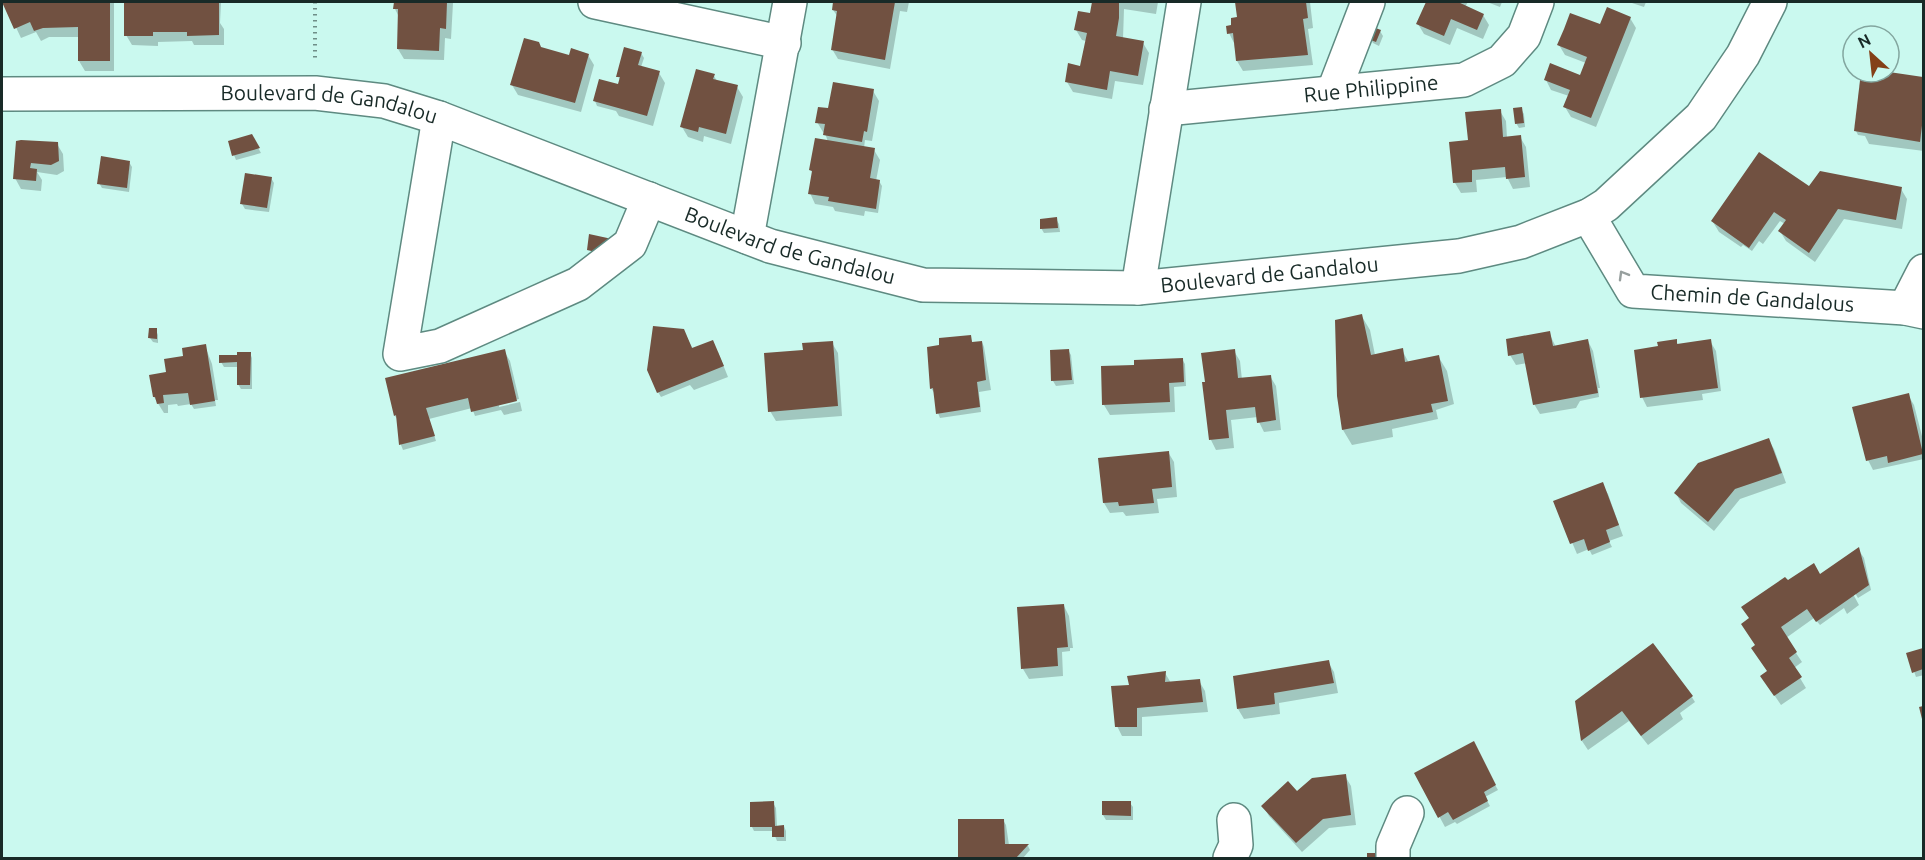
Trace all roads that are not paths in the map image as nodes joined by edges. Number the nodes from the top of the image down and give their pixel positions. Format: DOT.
graph roads {
  1 [pos="595,2"];
  2 [pos="790,2"];
  3 [pos="1184,2"];
  4 [pos="1368,2"];
  5 [pos="1537,2"];
  6 [pos="1770,2"];
  7 [pos="784,43"];
  8 [pos="2,93"];
  9 [pos="1333,93"];
  10 [pos="1166,109"];
  11 [pos="439,118"];
  12 [pos="649,199"];
  13 [pos="1590,215"];
  14 [pos="747,237"];
  15 [pos="1923,271"];
  16 [pos="1138,288"];
  17 [pos="1914,310"];
  18 [pos="1407,813"];
  19 [pos="1234,820"];
  20 [pos="1230,858"];
  21 [pos="1393,858"];
  1 -- 7 [label="street"];
  2 -- 7 [label="street"];
  3 -- 10 [label="street"];
  4 -- 9 [label="street"];
  5 -- 9 [label="street, Rue Philippine"];
  6 -- 13 [label="street, Boulevard de Gandalou"];
  7 -- 14 [label="street"];
  8 -- 11 [label="street, Boulevard de Gandalou"];
  9 -- 10 [label="street, Rue Philippine"];
  10 -- 16 [label="street"];
  11 -- 12 [label="street, Boulevard de Gandalou"];
  11 -- 12 [label="street"];
  12 -- 14 [label="street, Boulevard de Gandalou"];
  13 -- 16 [label="street, Boulevard de Gandalou"];
  17 -- 13 [label="street, Chemin de Gandalous, one-way"];
  14 -- 16 [label="street, Boulevard de Gandalou"];
  15 -- 17 [label="street"];
  18 -- 21 [label="street"];
  19 -- 20 [label="street"];
}
